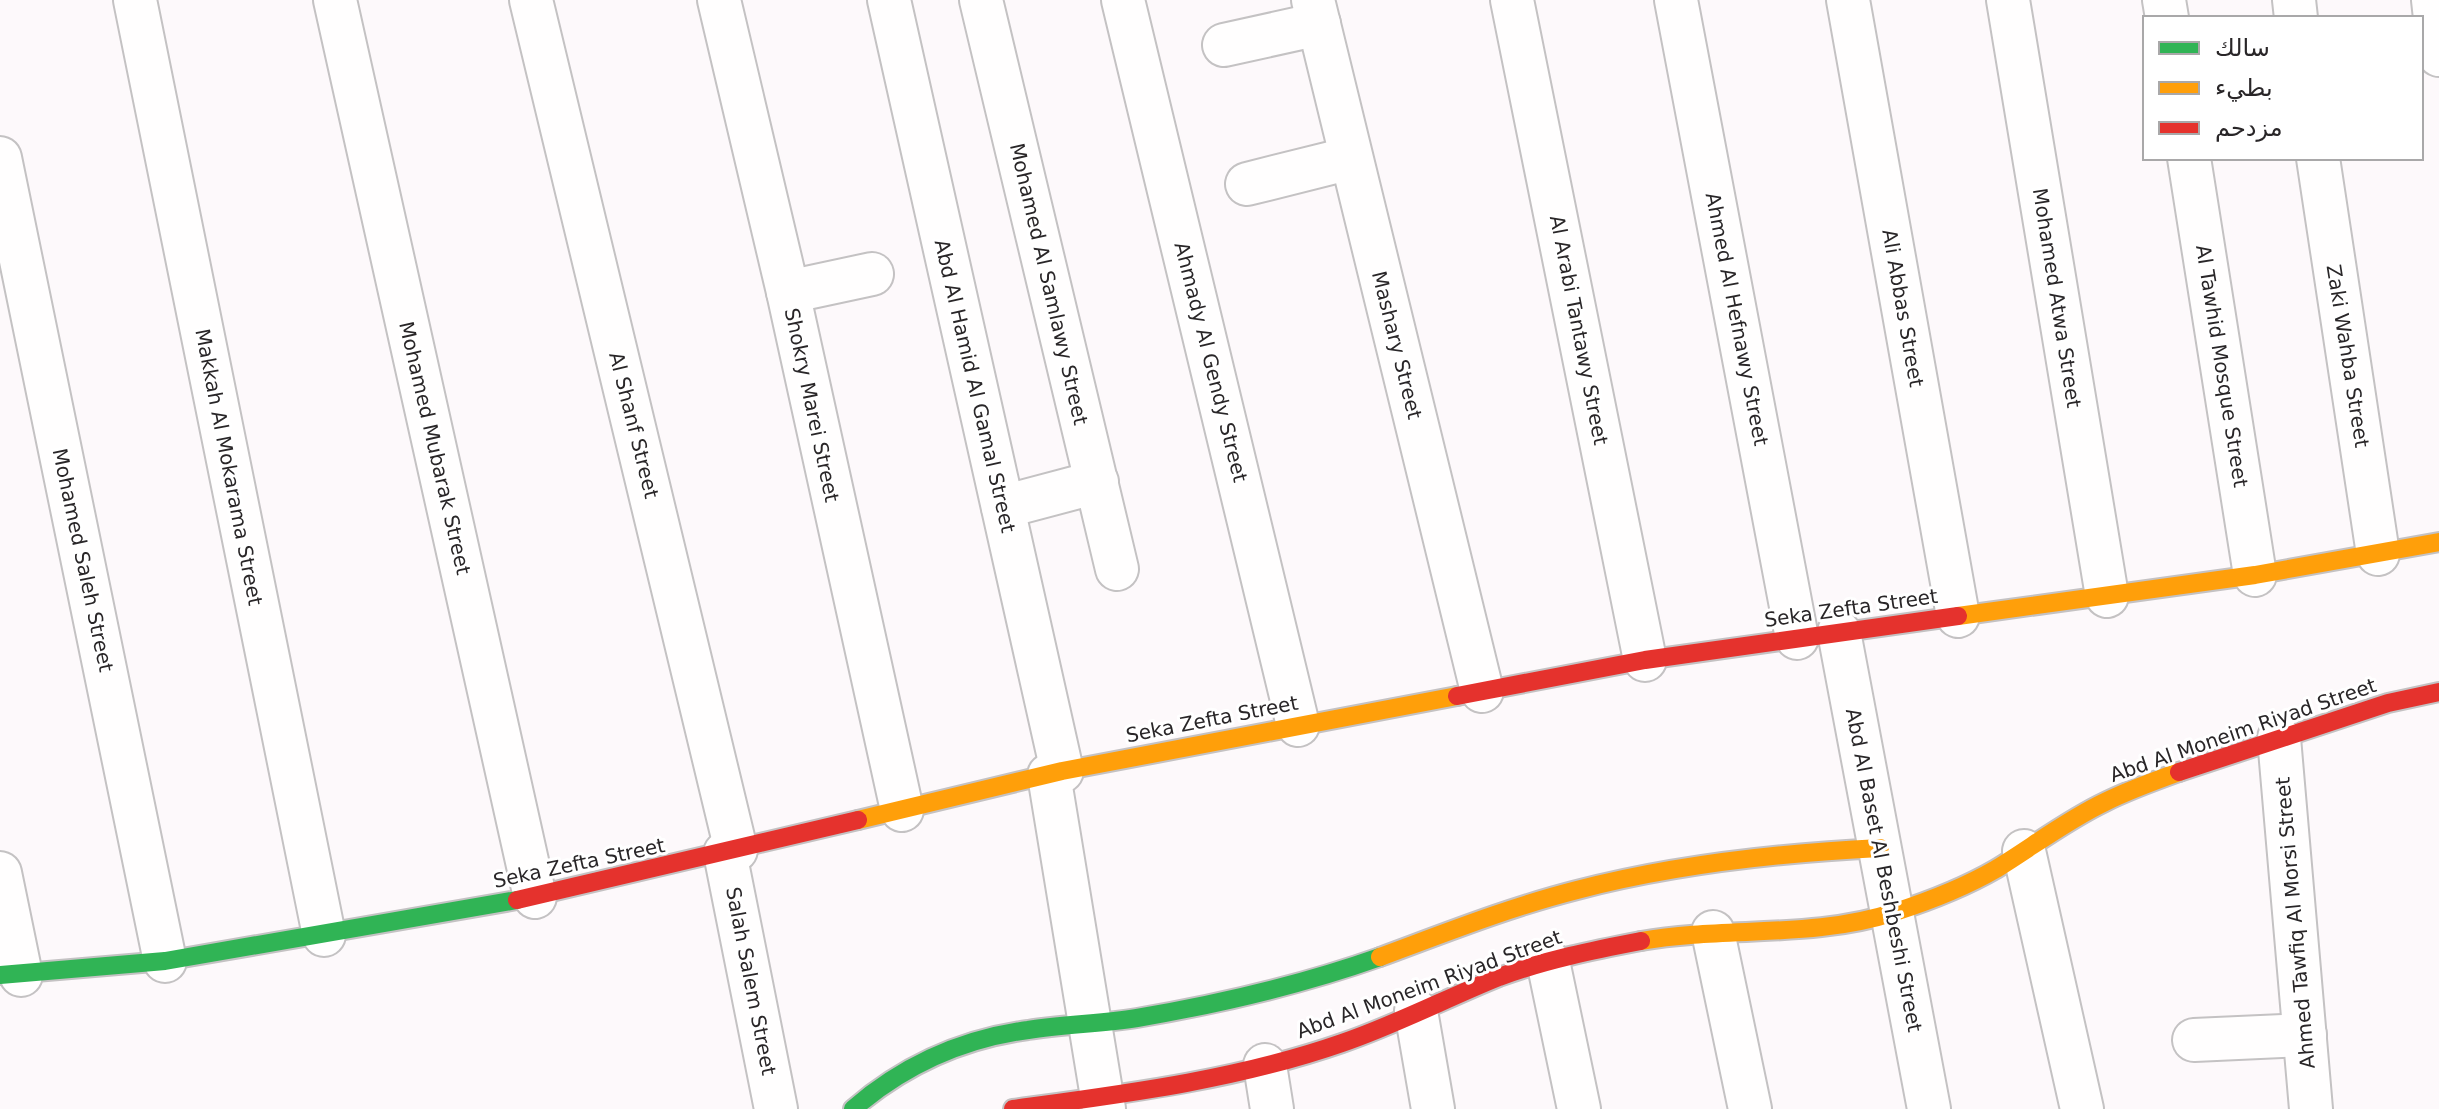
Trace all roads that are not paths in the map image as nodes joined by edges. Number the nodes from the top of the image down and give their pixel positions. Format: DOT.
graph roads {
  1 [pos="135,0"];
  2 [pos="335,0"];
  3 [pos="531,0"];
  4 [pos="719,0"];
  5 [pos="889,0"];
  6 [pos="981,0"];
  7 [pos="1123,0"];
  8 [pos="1512,0"];
  9 [pos="1676,0"];
  10 [pos="1848,0"];
  11 [pos="2008,0"];
  12 [pos="2433,0"];
  13 [pos="1316,12"];
  14 [pos="1224,45"];
  15 [pos="2439,55"];
  16 [pos="0,158"];
  17 [pos="1351,158"];
  18 [pos="2189,160"];
  19 [pos="2318,160"];
  20 [pos="1247,184"];
  21 [pos="872,274"];
  22 [pos="788,292"];
  23 [pos="1097,482"];
  24 [pos="1003,507"];
  25 [pos="2439,542"];
  26 [pos="2378,554"];
  27 [pos="1117,569"];
  28 [pos="2255,575"];
  29 [pos="2107,596"];
  30 [pos="1958,616"];
  31 [pos="1839,632"];
  32 [pos="1797,638"];
  33 [pos="1645,660"];
  34 [pos="1482,691"];
  35 [pos="2439,692"];
  36 [pos="1298,725"];
  37 [pos="2279,738"];
  38 [pos="1055,773"];
  39 [pos="902,810"];
  40 [pos="1880,848"];
  41 [pos="731,851"];
  42 [pos="2024,851"];
  43 [pos="0,873"];
  44 [pos="535,897"];
  45 [pos="1893,913"];
  46 [pos="1713,932"];
  47 [pos="324,935"];
  48 [pos="165,961"];
  49 [pos="1548,961"];
  50 [pos="10,975"];
  51 [pos="1416,1011"];
  52 [pos="1089,1025"];
  53 [pos="2305,1035"];
  54 [pos="2194,1040"];
  55 [pos="1265,1065"];
  56 [pos="1103,1103"];
  57 [pos="776,1109"];
  58 [pos="853,1109"];
  59 [pos="1013,1109"];
  60 [pos="1272,1109"];
  61 [pos="1433,1109"];
  62 [pos="1579,1109"];
  63 [pos="1750,1109"];
  64 [pos="1929,1109"];
  65 [pos="2082,1109"];
  66 [pos="2311,1109"];
  1 -- 47 [label="street, Makkah Al Mokarama Street"];
  2 -- 44 [label="street, Mohamed Mubarak Street"];
  3 -- 41 [label="street, Al Shanf Street"];
  4 -- 22 [label="street, Shokry Marei Street"];
  5 -- 24 [label="street, Abd Al Hamid Al Gamal Street"];
  6 -- 23 [label="street, Mohamed Al Samlawy Street"];
  7 -- 36 [label="street, Ahmady Al Gendy Street"];
  8 -- 33 [label="street, Al Arabi Tantawy Street"];
  9 -- 32 [label="street, Ahmed Al Hefnawy Street"];
  10 -- 30 [label="street, Ali Abbas Street"];
  11 -- 29 [label="street, Mohamed Atwa Street"];
  12 -- 15 [label="street"];
  13 -- 14 [label="street"];
  13 -- 17 [label="street, Mashary Street"];
  16 -- 48 [label="street, Mohamed Saleh Street"];
  17 -- 20 [label="street"];
  17 -- 34 [label="street, Mashary Street"];
  18 -- 28 [label="street, Al Tawhid Mosque Street"];
  19 -- 26 [label="street, Zaki Wahba Street"];
  21 -- 22 [label="street"];
  22 -- 39 [label="street, Shokry Marei Street"];
  23 -- 24 [label="street"];
  23 -- 27 [label="street, Mohamed Al Samlawy Street"];
  24 -- 38 [label="street, Abd Al Hamid Al Gamal Street"];
  25 -- 26 [label="street, Seka Zefta Street"];
  26 -- 28 [label="street, Seka Zefta Street"];
  28 -- 29 [label="street, Seka Zefta Street"];
  29 -- 30 [label="street, Seka Zefta Street"];
  30 -- 31 [label="street, Seka Zefta Street"];
  31 -- 32 [label="street, Seka Zefta Street"];
  31 -- 40 [label="street, Abd Al Baset Al Beshbeshi Street"];
  32 -- 33 [label="street, Seka Zefta Street"];
  33 -- 34 [label="street, Seka Zefta Street"];
  34 -- 36 [label="street, Seka Zefta Street"];
  35 -- 37 [label="street, Abd Al Moneim Riyad Street"];
  36 -- 38 [label="street, Seka Zefta Street"];
  37 -- 42 [label="street, Abd Al Moneim Riyad Street"];
  37 -- 53 [label="street, Ahmed Tawfiq Al Morsi Street"];
  38 -- 39 [label="street, Seka Zefta Street"];
  38 -- 52 [label="street, Abd Al Hamid Al Gamal Street"];
  39 -- 41 [label="street, Seka Zefta Street"];
  40 -- 45 [label="street, Abd Al Baset Al Beshbeshi Street"];
  40 -- 52 [label="street, Abd Al Moneim Riyad Street"];
  41 -- 44 [label="street, Seka Zefta Street"];
  41 -- 57 [label="street, Salah Salem Street"];
  42 -- 45 [label="street, Abd Al Moneim Riyad Street"];
  42 -- 65 [label="street"];
  43 -- 50 [label="street"];
  44 -- 47 [label="street, Seka Zefta Street"];
  45 -- 46 [label="street, Abd Al Moneim Riyad Street"];
  45 -- 64 [label="street, Abd Al Baset Al Beshbeshi Street"];
  46 -- 49 [label="street, Abd Al Moneim Riyad Street"];
  46 -- 63 [label="street"];
  47 -- 48 [label="street, Seka Zefta Street"];
  48 -- 50 [label="street, Seka Zefta Street"];
  49 -- 51 [label="street, Abd Al Moneim Riyad Street"];
  49 -- 62 [label="street"];
  51 -- 55 [label="street, Abd Al Moneim Riyad Street"];
  51 -- 61 [label="street"];
  52 -- 56 [label="street, Abd Al Hamid Al Gamal Street"];
  52 -- 58 [label="street, Abd Al Moneim Riyad Street"];
  53 -- 54 [label="street"];
  53 -- 66 [label="street, Ahmed Tawfiq Al Morsi Street"];
  55 -- 56 [label="street, Abd Al Moneim Riyad Street"];
  55 -- 60 [label="street"];
  56 -- 59 [label="street, Abd Al Moneim Riyad Street"];
}
